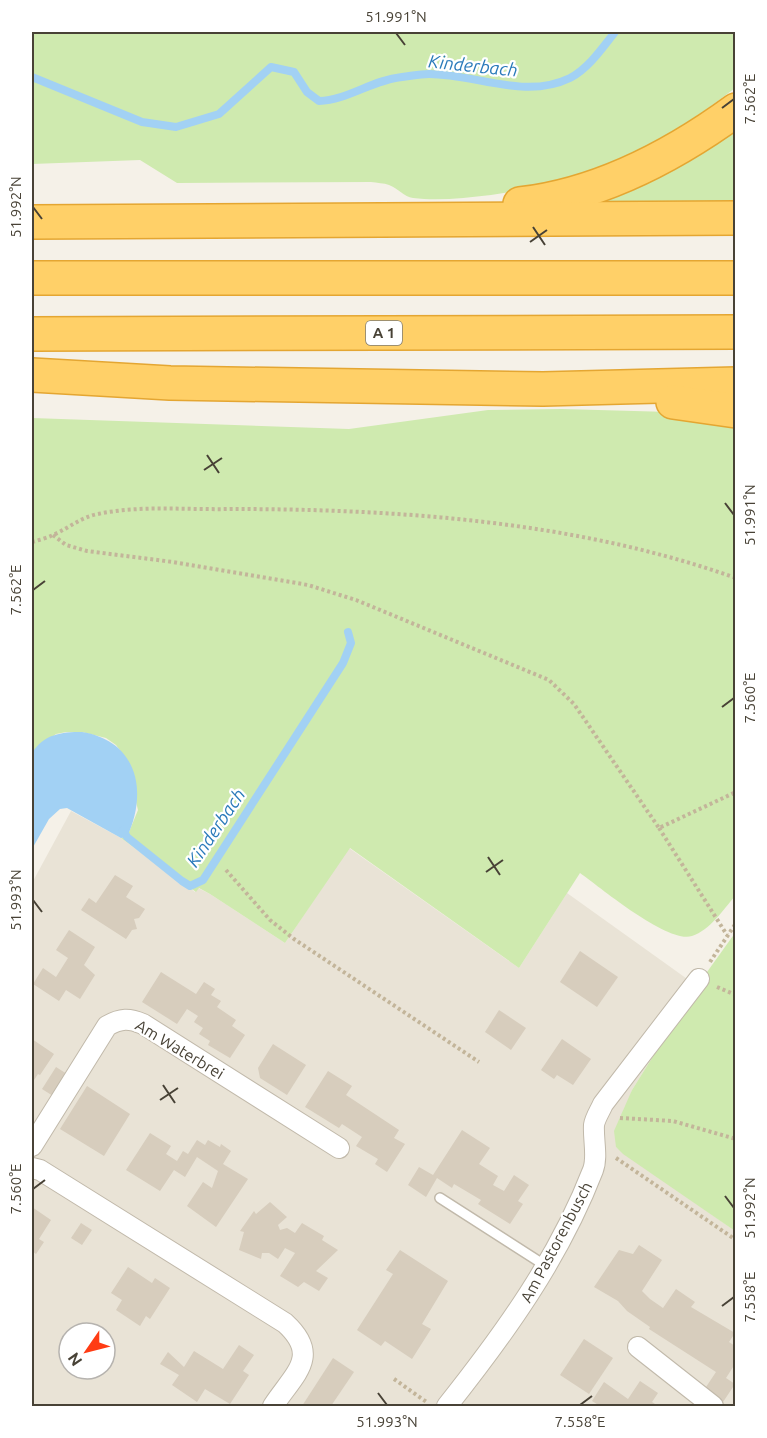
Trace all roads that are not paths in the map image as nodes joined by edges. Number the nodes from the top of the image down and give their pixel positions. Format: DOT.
graph roads {
  1 [pos="735,110"];
  2 [pos="735,218"];
  3 [pos="344,219"];
  4 [pos="32,222"];
  5 [pos="32,278"];
  6 [pos="735,278"];
  7 [pos="735,332"];
  8 [pos="32,334"];
  9 [pos="32,375"];
  10 [pos="735,384"];
  11 [pos="543,389"];
  12 [pos="735,411"];
  13 [pos="699,979"];
  14 [pos="32,1146"];
  15 [pos="339,1149"];
  16 [pos="32,1168"];
  17 [pos="440,1198"];
  18 [pos="546,1266"];
  19 [pos="639,1347"];
  20 [pos="273,1407"];
  21 [pos="447,1407"];
  22 [pos="713,1407"];
  1 -- 3 [label="highway"];
  2 -- 3 [label="highway"];
  3 -- 4 [label="highway"];
  5 -- 6 [label="highway"];
  7 -- 8 [label="highway, A 1"];
  9 -- 11 [label="highway"];
  10 -- 11 [label="highway"];
  11 -- 12 [label="highway"];
  13 -- 18 [label="street, Am Pastorenbusch"];
  14 -- 15 [label="street, Am Waterbrei"];
  16 -- 20 [label="street"];
  17 -- 18 [label="lane"];
  18 -- 21 [label="street, Am Pastorenbusch"];
  19 -- 22 [label="street"];
}
